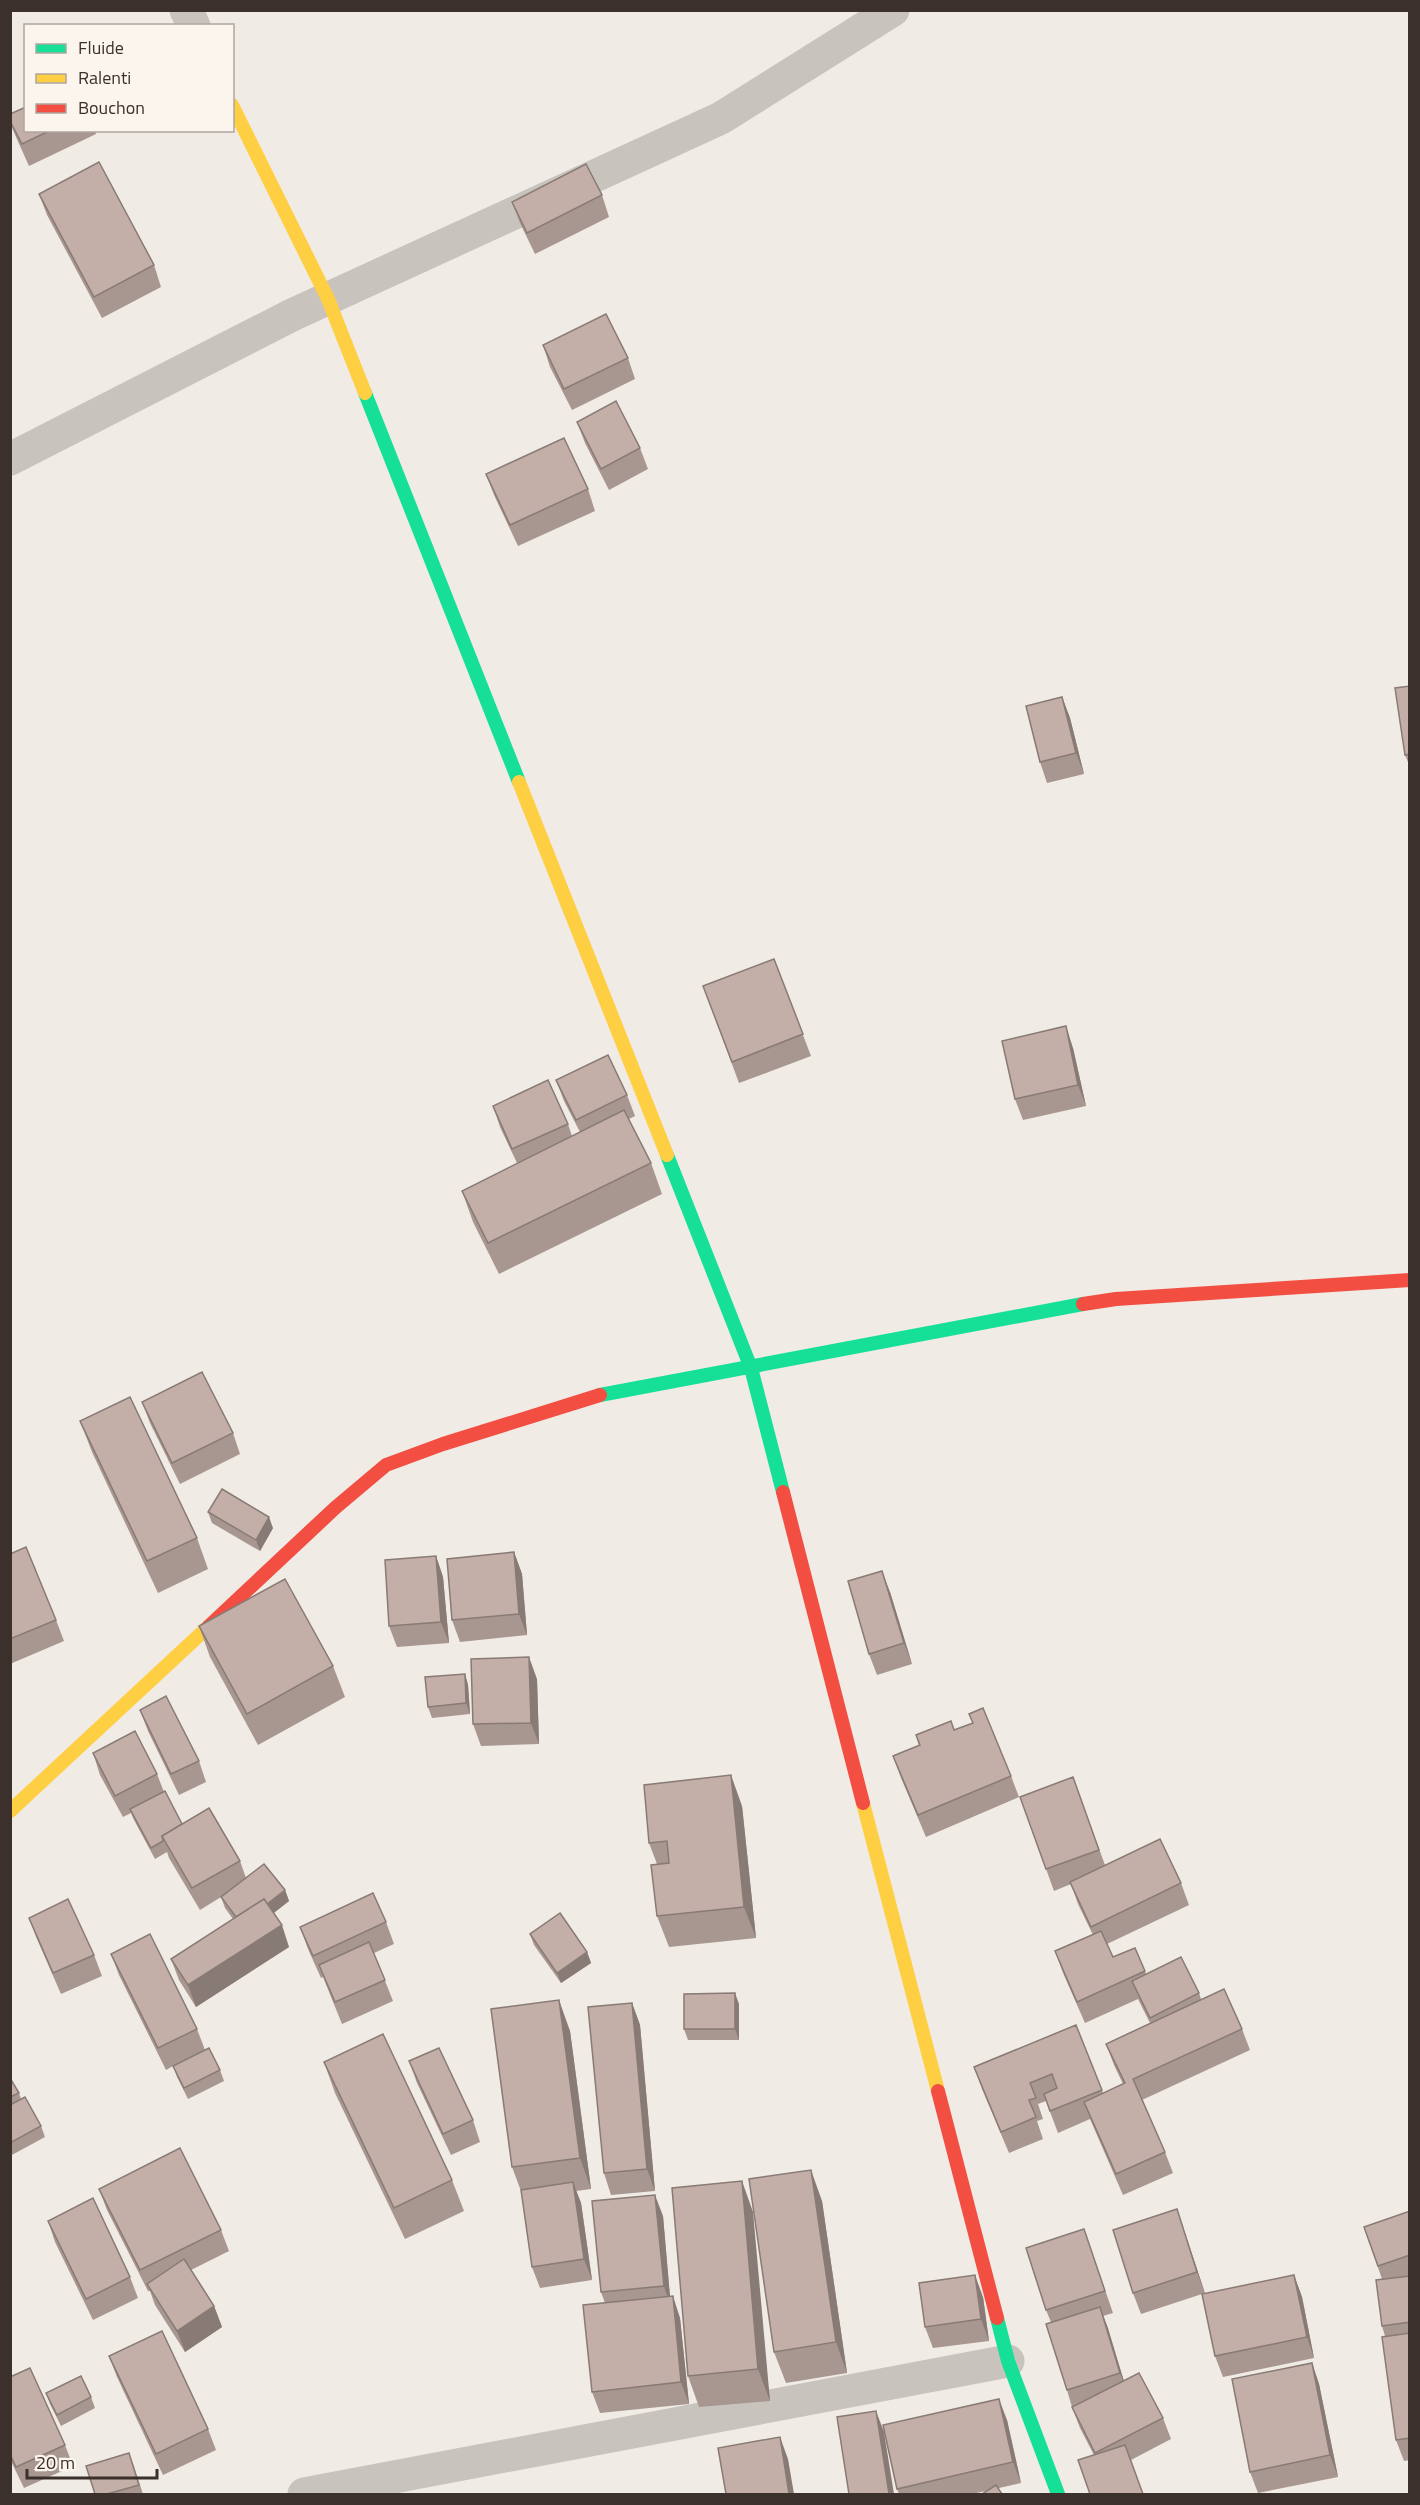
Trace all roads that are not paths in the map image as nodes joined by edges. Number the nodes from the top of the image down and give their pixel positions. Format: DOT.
graph roads {
  1 [pos="186,10"];
  2 [pos="893,10"];
  3 [pos="193,24"];
  4 [pos="234,109"];
  5 [pos="328,299"];
  6 [pos="10,459"];
  7 [pos="1410,1280"];
  8 [pos="751,1368"];
  9 [pos="14,1804"];
  10 [pos="1008,2361"];
  11 [pos="304,2494"];
  12 [pos="1058,2494"];
  1 -- 3 [label="street"];
  2 -- 5 [label="street"];
  4 -- 5 [label="street"];
  5 -- 6 [label="street"];
  5 -- 8 [label="street"];
  7 -- 8 [label="street"];
  8 -- 9 [label="street"];
  8 -- 10 [label="street"];
  10 -- 11 [label="street"];
  10 -- 12 [label="street"];
}
